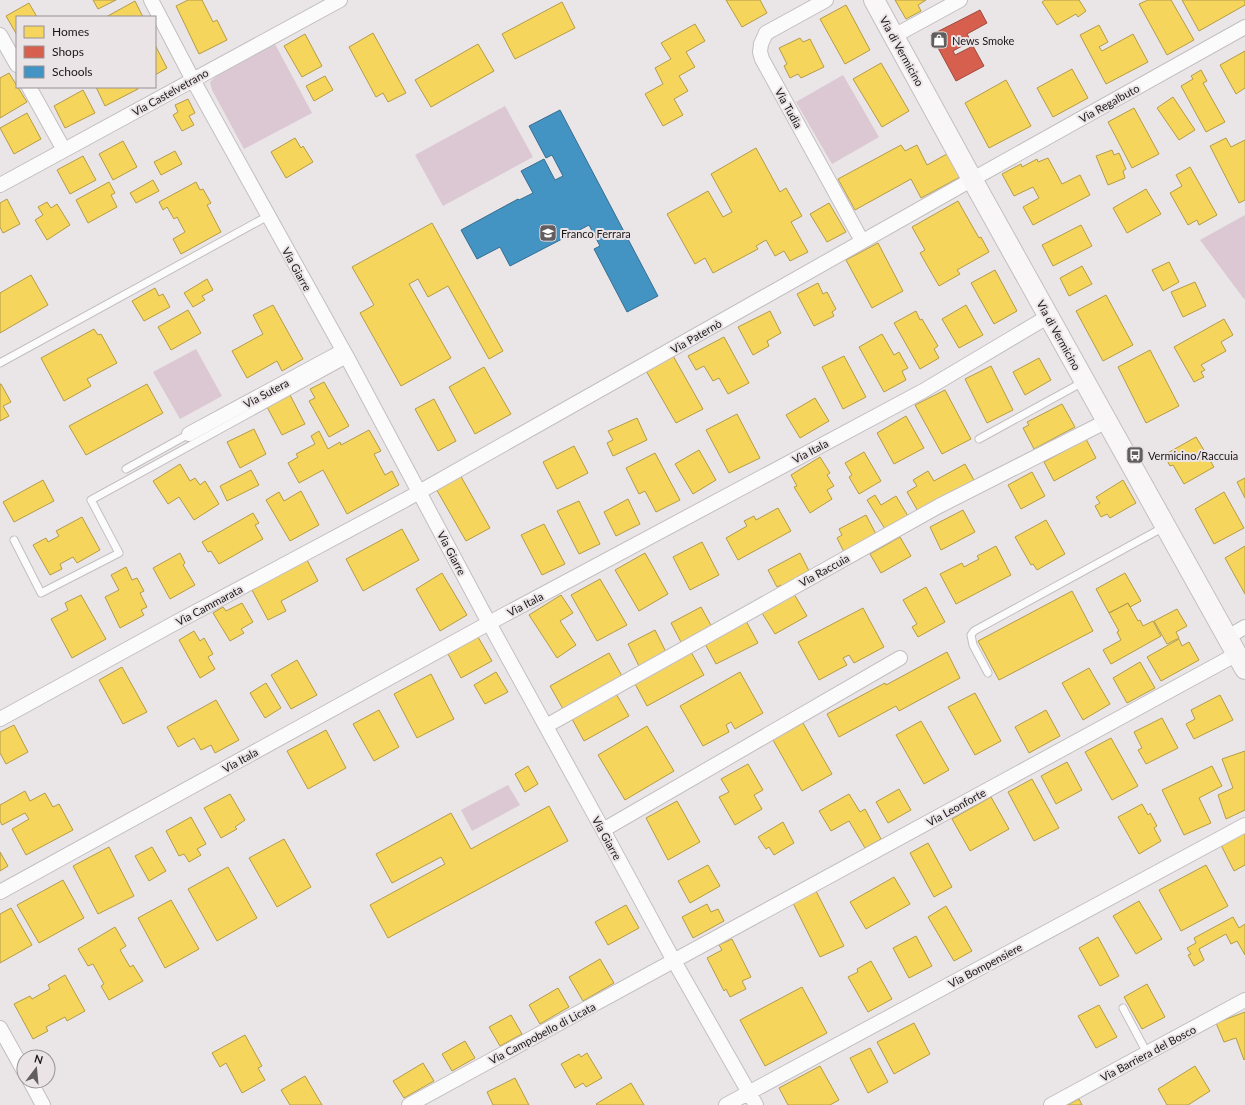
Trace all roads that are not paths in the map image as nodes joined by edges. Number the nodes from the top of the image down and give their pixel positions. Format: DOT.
graph roads {
  1 [pos="151,0"];
  2 [pos="340,0"];
  3 [pos="826,0"];
  4 [pos="874,0"];
  5 [pos="960,0"];
  6 [pos="1245,27"];
  7 [pos="0,35"];
  8 [pos="894,36"];
  9 [pos="16,63"];
  10 [pos="192,80"];
  11 [pos="30,88"];
  12 [pos="64,150"];
  13 [pos="972,179"];
  14 [pos="0,186"];
  15 [pos="268,216"];
  16 [pos="862,241"];
  17 [pos="1049,316"];
  18 [pos="345,355"];
  19 [pos="0,363"];
  20 [pos="1085,381"];
  21 [pos="1106,421"];
  22 [pos="189,434"];
  23 [pos="979,439"];
  24 [pos="126,469"];
  25 [pos="419,492"];
  26 [pos="1166,526"];
  27 [pos="14,540"];
  28 [pos="489,623"];
  29 [pos="1245,627"];
  30 [pos="1237,653"];
  31 [pos="900,658"];
  32 [pos="988,673"];
  33 [pos="0,719"];
  34 [pos="546,726"];
  35 [pos="1245,826"];
  36 [pos="603,830"];
  37 [pos="0,892"];
  38 [pos="674,961"];
  39 [pos="1245,1000"];
  40 [pos="1123,1008"];
  41 [pos="0,1028"];
  42 [pos="1147,1053"];
  43 [pos="16,1057"];
  44 [pos="34,1089"];
  45 [pos="749,1092"];
  46 [pos="43,1105"];
  47 [pos="409,1105"];
  48 [pos="726,1105"];
  49 [pos="756,1105"];
  50 [pos="1051,1105"];
  1 -- 10 [label="street, Via Giarre"];
  2 -- 10 [label="street, Via Castelvetrano"];
  3 -- 16 [label="street, Via Tudia"];
  4 -- 8 [label="main road, Via di Vermicino"];
  5 -- 8 [label="street"];
  6 -- 13 [label="street, Via Regalbuto"];
  7 -- 9 [label="street"];
  8 -- 13 [label="main road, Via di Vermicino"];
  10 -- 12 [label="street, Via Castelvetrano"];
  10 -- 15 [label="street, Via Giarre"];
  11 -- 12 [label="street"];
  12 -- 14 [label="street, Via Castelvetrano"];
  13 -- 16 [label="street, Via Paternò"];
  13 -- 17 [label="main road, Via di Vermicino"];
  15 -- 18 [label="street, Via Giarre"];
  15 -- 19 [label="lane"];
  16 -- 25 [label="street, Via Paternò"];
  17 -- 20 [label="main road, Via di Vermicino"];
  17 -- 28 [label="street, Via Itala"];
  18 -- 22 [label="street, Via Sutera"];
  18 -- 25 [label="street, Via Giarre"];
  18 -- 27 [label="lane"];
  20 -- 21 [label="main road, Via di Vermicino"];
  20 -- 23 [label="lane"];
  21 -- 26 [label="main road, Via di Vermicino"];
  21 -- 34 [label="street, Via Raccuia"];
  22 -- 24 [label="lane"];
  25 -- 28 [label="street, Via Giarre"];
  25 -- 33 [label="street, Via Cammarata"];
  26 -- 30 [label="main road, Via di Vermicino"];
  26 -- 32 [label="lane"];
  28 -- 34 [label="street, Via Giarre"];
  28 -- 37 [label="street, Via Itala"];
  29 -- 30 [label="street, Via Leonforte"];
  30 -- 38 [label="street, Via Leonforte"];
  31 -- 36 [label="street"];
  34 -- 36 [label="street, Via Giarre"];
  35 -- 45 [label="street, Via Bompensiere"];
  36 -- 38 [label="street, Via Giarre"];
  38 -- 45 [label="street, Via Giarre"];
  38 -- 47 [label="street, Via Campobello di Licata"];
  39 -- 42 [label="street, Via Barriera del Bosco"];
  40 -- 42 [label="lane"];
  41 -- 43 [label="street"];
  42 -- 50 [label="street, Via Barriera del Bosco"];
  44 -- 46 [label="street"];
  45 -- 48 [label="street, Via Bompensiere"];
  45 -- 49 [label="street, Via Giarre"];
}
